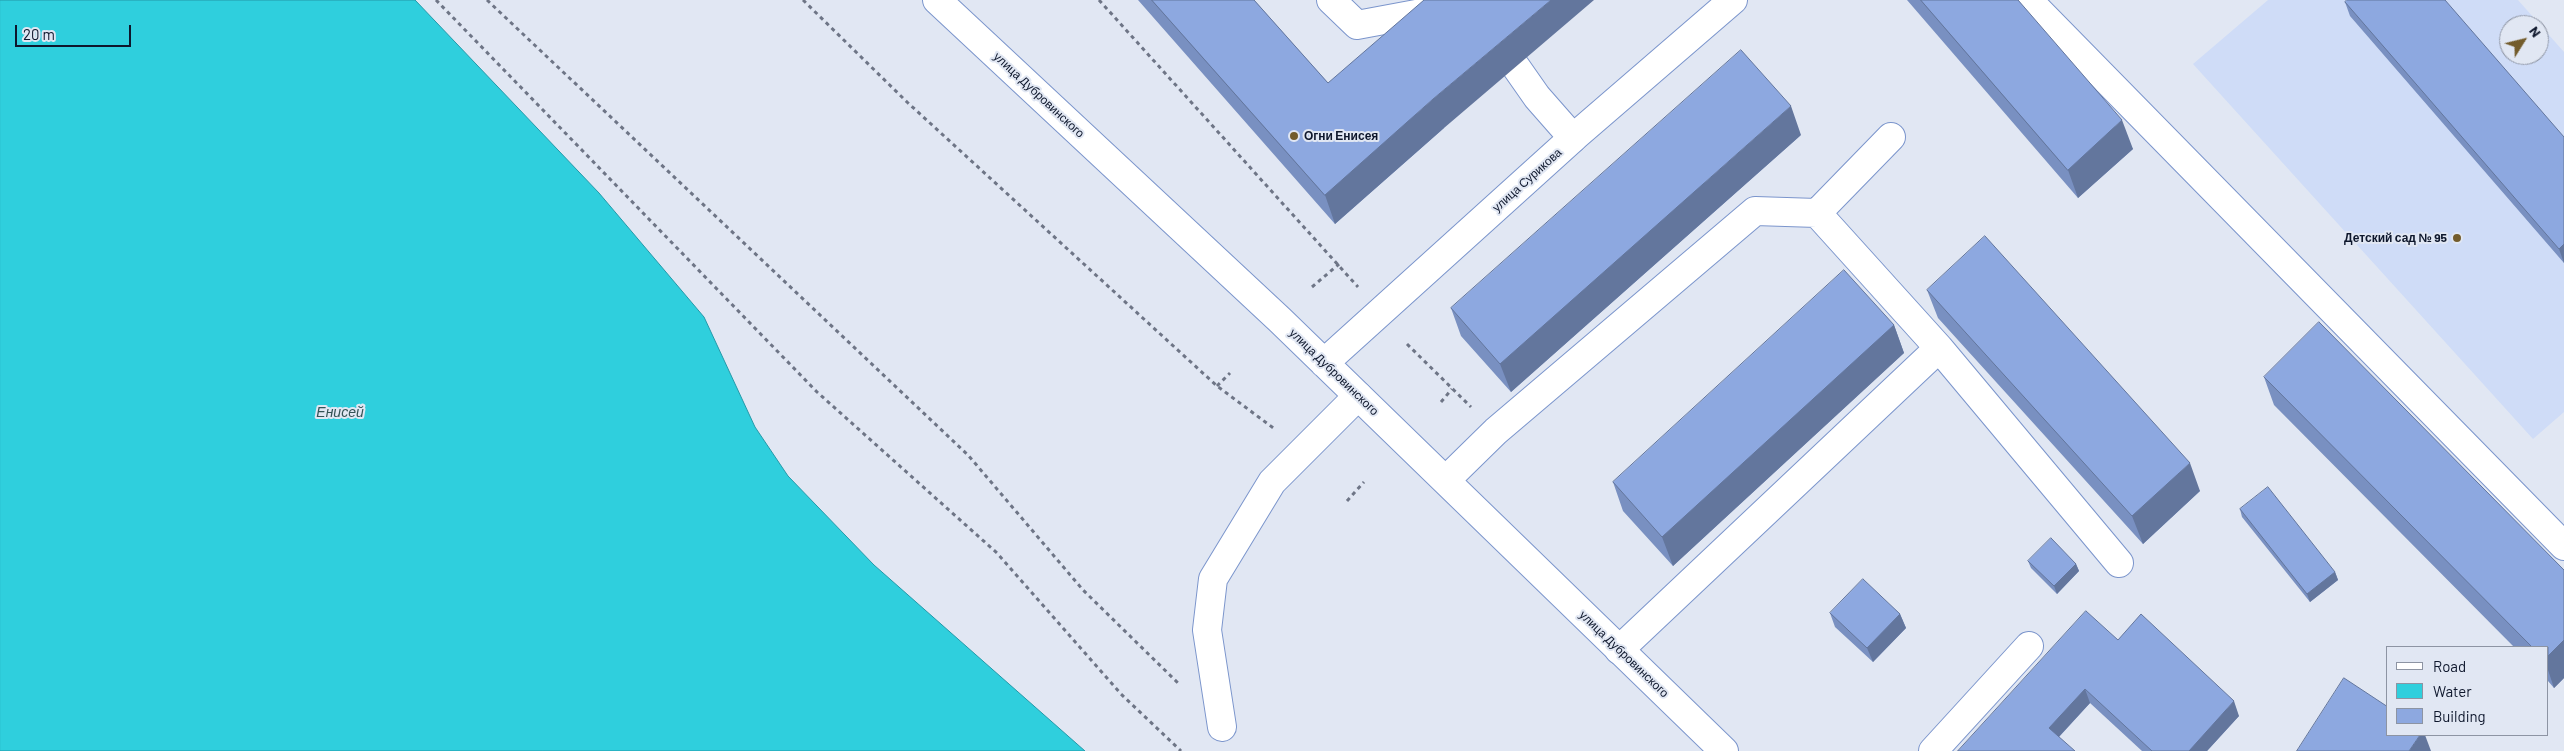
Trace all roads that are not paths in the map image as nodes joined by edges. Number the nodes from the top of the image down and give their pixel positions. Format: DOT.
graph roads {
  1 [pos="937,0"];
  2 [pos="1331,0"];
  3 [pos="1733,0"];
  4 [pos="2028,0"];
  5 [pos="1462,5"];
  6 [pos="1516,68"];
  7 [pos="1891,137"];
  8 [pos="1573,138"];
  9 [pos="1817,212"];
  10 [pos="1939,348"];
  11 [pos="1324,363"];
  12 [pos="1358,396"];
  13 [pos="1446,480"];
  14 [pos="2564,546"];
  15 [pos="2119,562"];
  16 [pos="2030,646"];
  17 [pos="1619,650"];
  18 [pos="1222,727"];
  19 [pos="1724,751"];
  20 [pos="1933,751"];
  1 -- 11 [label="main road, улица Дубровинского"];
  2 -- 5 [label="main road"];
  3 -- 8 [label="main road, улица Сурикова"];
  4 -- 14 [label="main road"];
  6 -- 8 [label="main road"];
  7 -- 9 [label="main road"];
  8 -- 11 [label="main road, улица Сурикова"];
  9 -- 10 [label="main road"];
  9 -- 13 [label="main road"];
  10 -- 15 [label="main road"];
  10 -- 17 [label="main road"];
  11 -- 12 [label="main road, улица Дубровинского"];
  12 -- 13 [label="main road, улица Дубровинского"];
  12 -- 18 [label="main road"];
  13 -- 17 [label="main road, улица Дубровинского"];
  16 -- 20 [label="main road"];
  17 -- 19 [label="main road, улица Дубровинского"];
}
